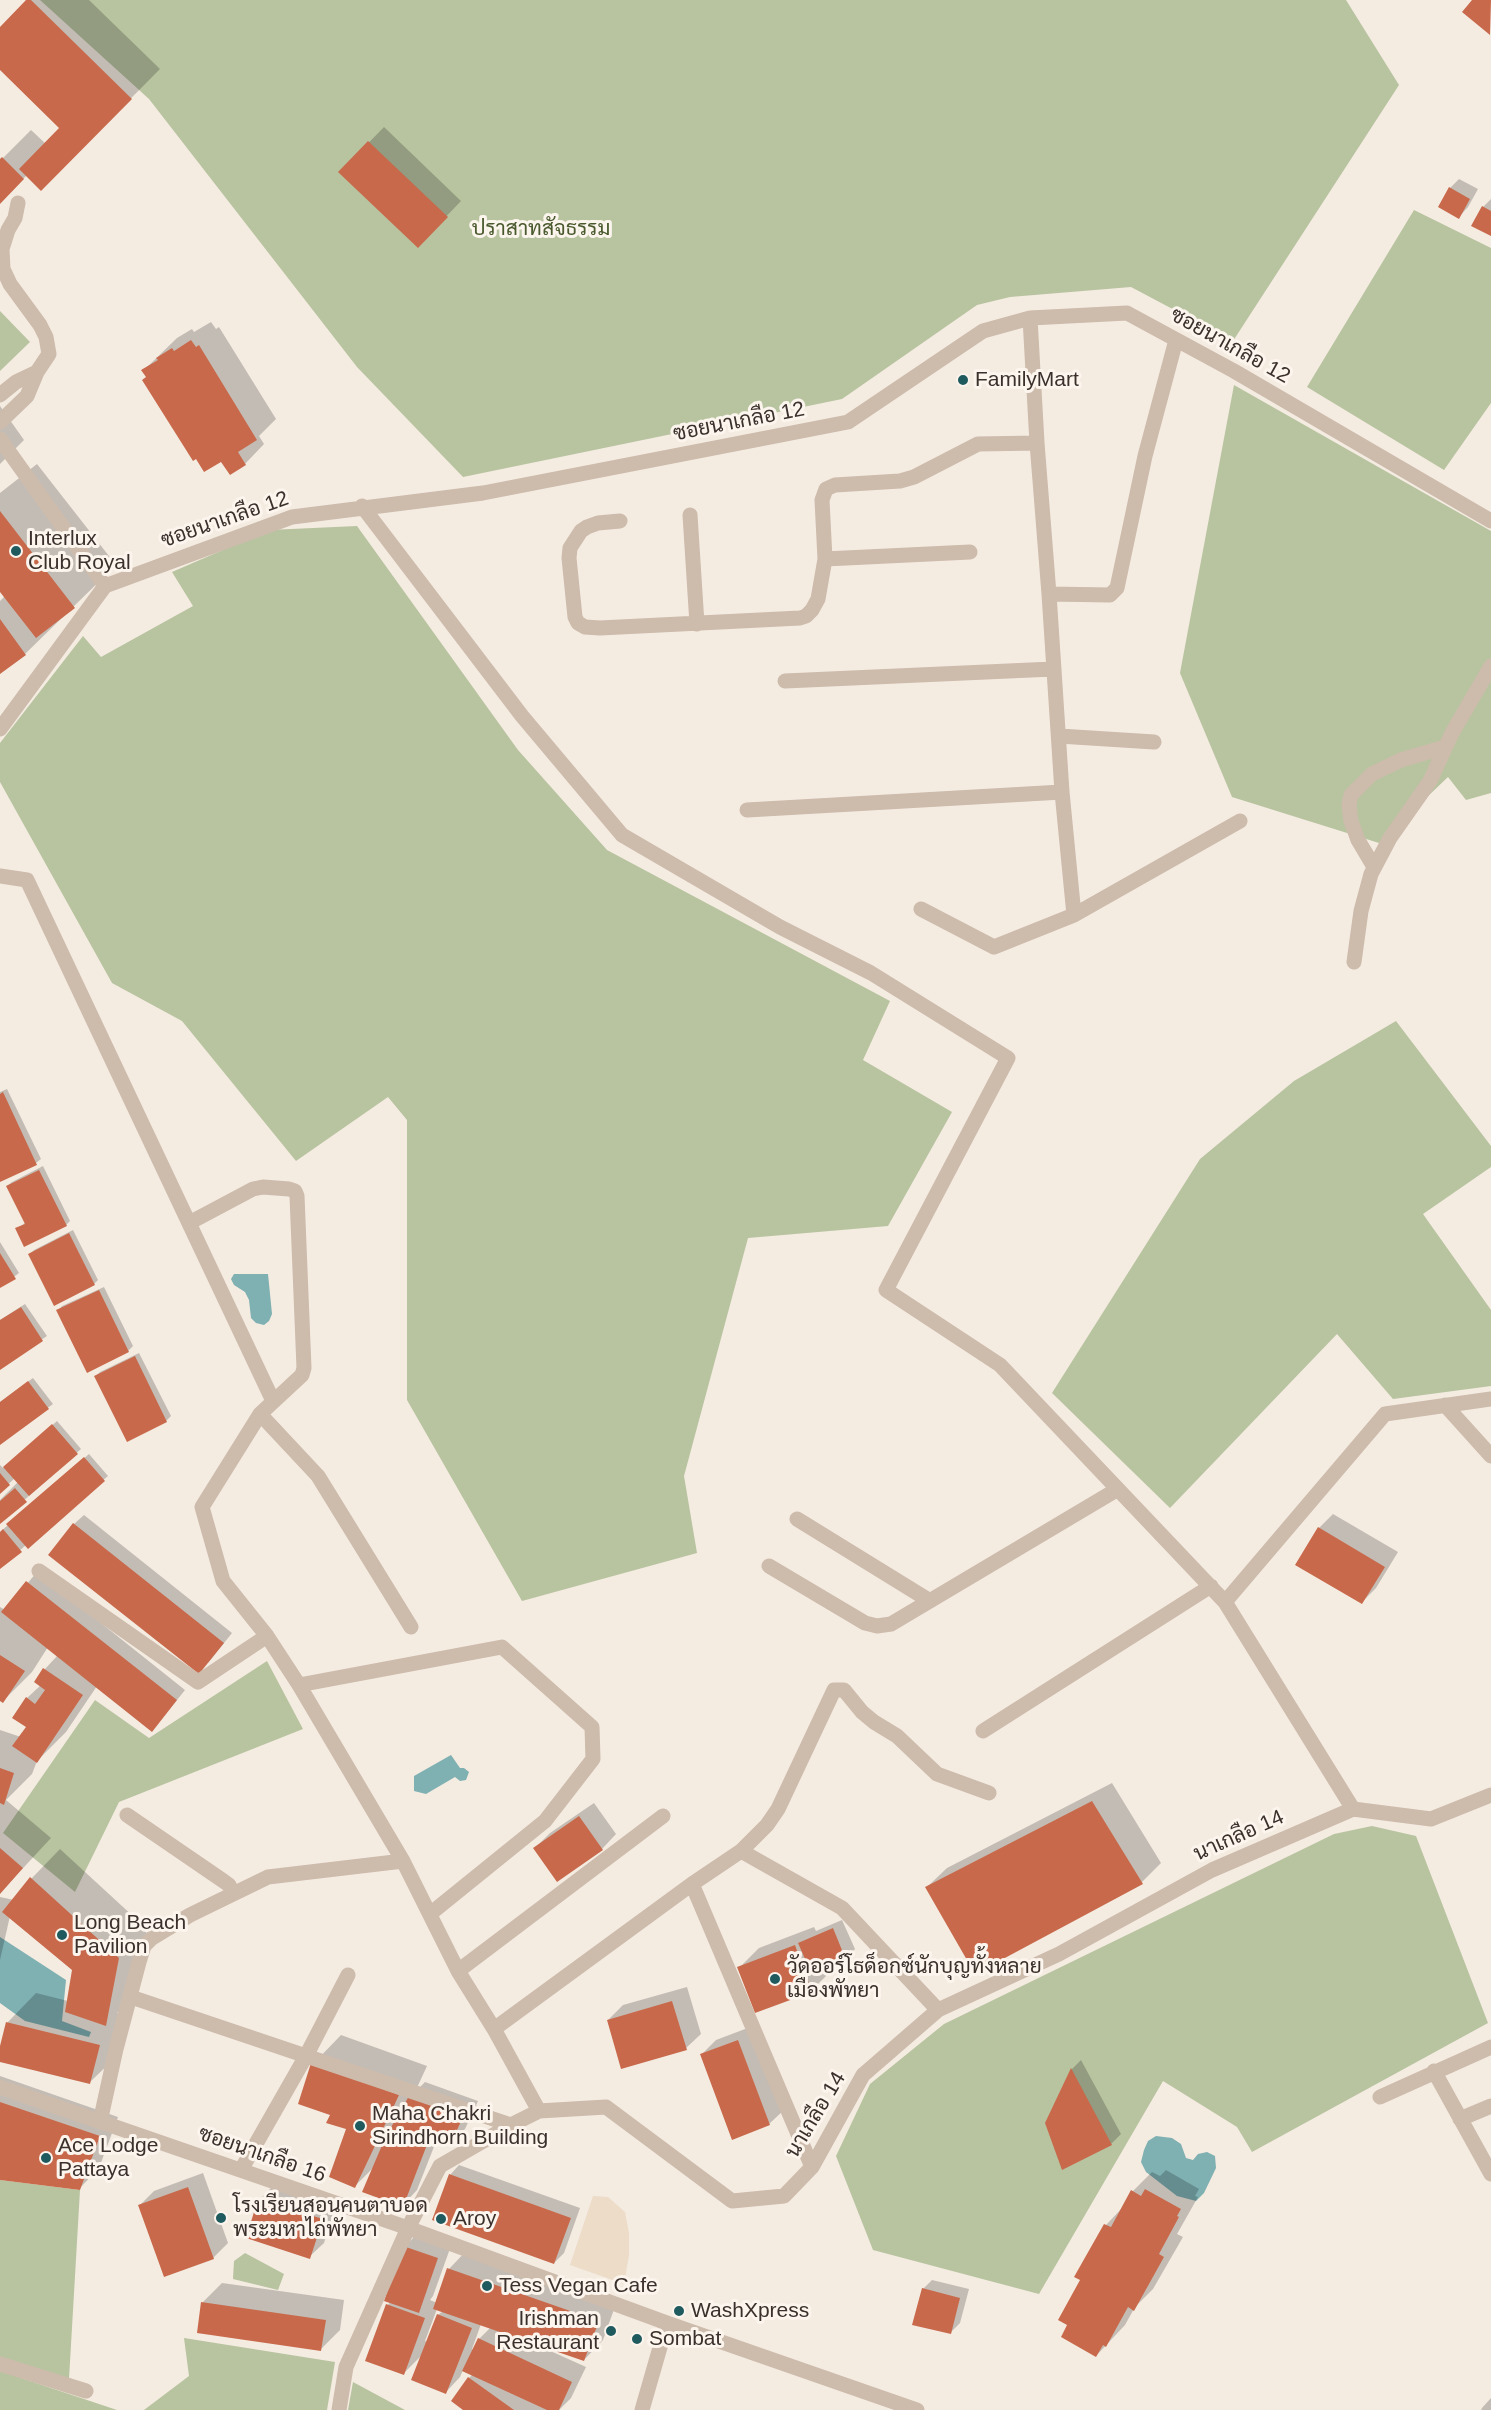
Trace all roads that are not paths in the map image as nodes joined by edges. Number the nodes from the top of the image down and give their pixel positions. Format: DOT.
graph roads {
  1 [pos="18,203"];
  2 [pos="1030,318"];
  3 [pos="1176,339"];
  4 [pos="37,372"];
  5 [pos="0,395"];
  6 [pos="0,422"];
  7 [pos="0,439"];
  8 [pos="1037,443"];
  9 [pos="362,506"];
  10 [pos="690,515"];
  11 [pos="620,521"];
  12 [pos="1491,521"];
  13 [pos="970,552"];
  14 [pos="825,559"];
  15 [pos="105,586"];
  16 [pos="1049,594"];
  17 [pos="697,624"];
  18 [pos="1491,666"];
  19 [pos="1053,669"];
  20 [pos="785,681"];
  21 [pos="0,729"];
  22 [pos="1059,736"];
  23 [pos="1154,742"];
  24 [pos="1445,747"];
  25 [pos="1062,792"];
  26 [pos="747,810"];
  27 [pos="1240,821"];
  28 [pos="1374,867"];
  29 [pos="0,876"];
  30 [pos="921,909"];
  31 [pos="1074,915"];
  32 [pos="1354,962"];
  33 [pos="189,1223"];
  34 [pos="1491,1399"];
  35 [pos="273,1401"];
  36 [pos="1445,1405"];
  37 [pos="260,1414"];
  38 [pos="1491,1456"];
  39 [pos="1118,1489"];
  40 [pos="797,1520"];
  41 [pos="769,1566"];
  42 [pos="39,1571"];
  43 [pos="1211,1586"];
  44 [pos="930,1601"];
  45 [pos="1226,1602"];
  46 [pos="411,1627"];
  47 [pos="267,1636"];
  48 [pos="299,1685"];
  49 [pos="983,1731"];
  50 [pos="989,1793"];
  51 [pos="1491,1795"];
  52 [pos="1353,1809"];
  53 [pos="127,1815"];
  54 [pos="663,1816"];
  55 [pos="741,1851"];
  56 [pos="403,1861"];
  57 [pos="692,1884"];
  58 [pos="233,1893"];
  59 [pos="430,1914"];
  60 [pos="458,1971"];
  61 [pos="348,1975"];
  62 [pos="131,1996"];
  63 [pos="938,2010"];
  64 [pos="494,2029"];
  65 [pos="1491,2047"];
  66 [pos="306,2056"];
  67 [pos="1434,2071"];
  68 [pos="0,2087"];
  69 [pos="1380,2097"];
  70 [pos="1491,2106"];
  71 [pos="539,2111"];
  72 [pos="1460,2119"];
  73 [pos="100,2122"];
  74 [pos="511,2125"];
  75 [pos="812,2167"];
  76 [pos="241,2170"];
  77 [pos="1491,2174"];
  78 [pos="408,2228"];
  79 [pos="668,2323"];
  80 [pos="0,2364"];
  81 [pos="86,2391"];
  82 [pos="339,2410"];
  83 [pos="642,2410"];
  84 [pos="917,2410"];
  1 -- 4 [label="street"];
  2 -- 3 [label="street, ซอยนาเกลือ 12"];
  2 -- 8 [label="street"];
  2 -- 9 [label="street, ซอยนาเกลือ 12"];
  3 -- 12 [label="street, ซอยนาเกลือ 12"];
  3 -- 16 [label="street"];
  4 -- 5 [label="street"];
  4 -- 6 [label="street"];
  7 -- 15 [label="street"];
  8 -- 14 [label="street"];
  8 -- 16 [label="street"];
  9 -- 15 [label="street, ซอยนาเกลือ 12"];
  9 -- 39 [label="street"];
  10 -- 17 [label="street"];
  11 -- 17 [label="street"];
  13 -- 14 [label="street"];
  14 -- 17 [label="street"];
  15 -- 21 [label="street"];
  16 -- 19 [label="street"];
  18 -- 24 [label="street"];
  19 -- 20 [label="street"];
  19 -- 22 [label="street"];
  22 -- 23 [label="street"];
  22 -- 25 [label="street"];
  24 -- 28 [label="street"];
  24 -- 28 [label="street"];
  25 -- 26 [label="street"];
  25 -- 31 [label="street"];
  27 -- 31 [label="street"];
  28 -- 32 [label="street"];
  29 -- 33 [label="street"];
  30 -- 31 [label="street"];
  33 -- 35 [label="street"];
  33 -- 35 [label="street"];
  34 -- 36 [label="street"];
  35 -- 37 [label="street"];
  36 -- 38 [label="street"];
  36 -- 45 [label="street"];
  37 -- 46 [label="street"];
  37 -- 47 [label="street"];
  39 -- 43 [label="street"];
  39 -- 44 [label="street"];
  40 -- 44 [label="street"];
  41 -- 44 [label="street"];
  42 -- 47 [label="street"];
  43 -- 45 [label="street"];
  43 -- 49 [label="street"];
  45 -- 52 [label="street"];
  47 -- 48 [label="street"];
  48 -- 56 [label="street"];
  48 -- 59 [label="street"];
  50 -- 55 [label="street"];
  51 -- 52 [label="street"];
  52 -- 63 [label="street, นาเกลือ 14"];
  53 -- 58 [label="street"];
  54 -- 60 [label="street"];
  55 -- 57 [label="street"];
  55 -- 63 [label="street"];
  56 -- 58 [label="street"];
  56 -- 59 [label="street"];
  57 -- 64 [label="street"];
  57 -- 75 [label="street"];
  58 -- 62 [label="street"];
  59 -- 60 [label="street"];
  60 -- 64 [label="street"];
  61 -- 66 [label="street"];
  62 -- 66 [label="street"];
  62 -- 73 [label="street"];
  63 -- 75 [label="street, นาเกลือ 14"];
  64 -- 71 [label="street"];
  65 -- 67 [label="street"];
  66 -- 74 [label="street"];
  66 -- 76 [label="street"];
  67 -- 69 [label="street"];
  67 -- 72 [label="street"];
  68 -- 73 [label="street, ซอยนาเกลือ 16"];
  70 -- 72 [label="street"];
  71 -- 74 [label="street, นาเกลือ 14"];
  71 -- 75 [label="street, นาเกลือ 14"];
  72 -- 77 [label="street"];
  73 -- 76 [label="street, ซอยนาเกลือ 16"];
  74 -- 78 [label="street, นาเกลือ 14"];
  76 -- 78 [label="street, ซอยนาเกลือ 16"];
  78 -- 79 [label="street, ซอยนาเกลือ 16"];
  78 -- 82 [label="street, นาเกลือ 14"];
  79 -- 83 [label="street"];
  79 -- 84 [label="street, ซอยนาเกลือ 16"];
  80 -- 81 [label="street"];
}
